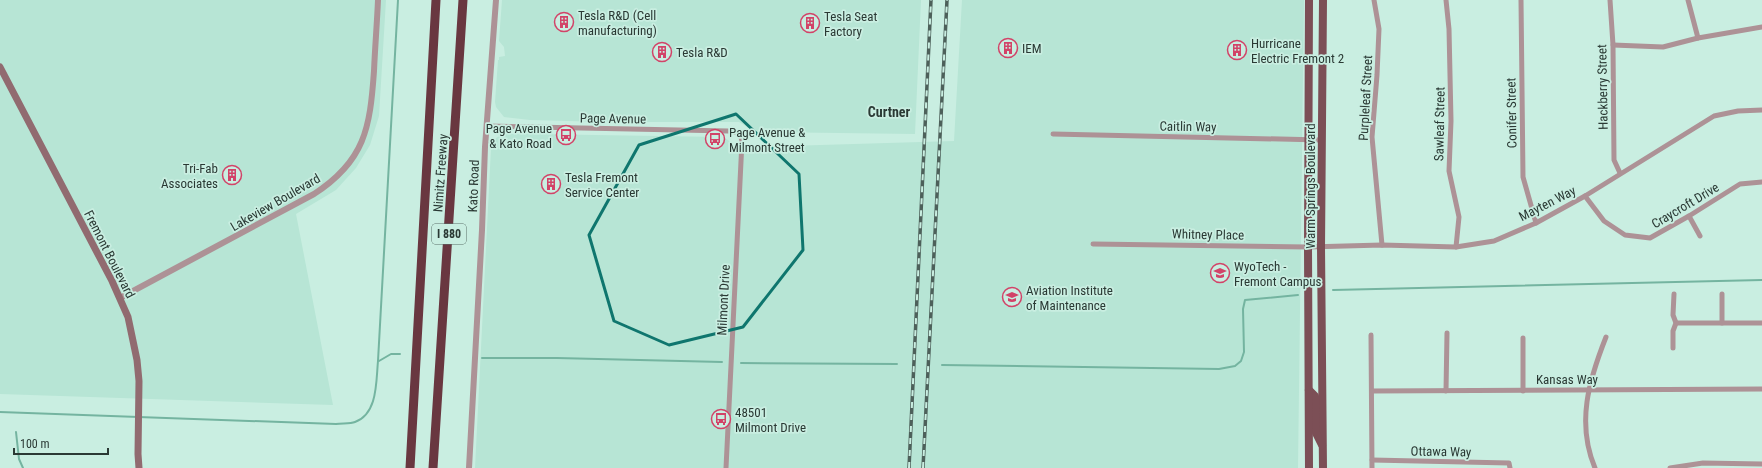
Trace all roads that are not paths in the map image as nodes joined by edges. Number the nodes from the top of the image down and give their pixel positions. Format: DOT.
graph roads {
  1 [pos="378,0"];
  2 [pos="436,0"];
  3 [pos="463,0"];
  4 [pos="496,0"];
  5 [pos="1309,0"];
  6 [pos="1323,0"];
  7 [pos="1374,0"];
  8 [pos="1446,0"];
  9 [pos="1521,0"];
  10 [pos="1610,0"];
  11 [pos="1688,0"];
  12 [pos="1762,27"];
  13 [pos="1698,38"];
  14 [pos="1613,45"];
  15 [pos="0,67"];
  16 [pos="1762,110"];
  17 [pos="487,126"];
  18 [pos="738,134"];
  19 [pos="1053,134"];
  20 [pos="1309,140"];
  21 [pos="1322,140"];
  22 [pos="1620,173"];
  23 [pos="1762,182"];
  24 [pos="1585,196"];
  25 [pos="1689,216"];
  26 [pos="1536,223"];
  27 [pos="1700,236"];
  28 [pos="1093,244"];
  29 [pos="1382,245"];
  30 [pos="1308,247"];
  31 [pos="1322,247"];
  32 [pos="1456,247"];
  33 [pos="1674,294"];
  34 [pos="1722,294"];
  35 [pos="120,298"];
  36 [pos="1676,323"];
  37 [pos="1722,323"];
  38 [pos="1762,323"];
  39 [pos="1447,333"];
  40 [pos="1371,335"];
  41 [pos="1606,337"];
  42 [pos="1523,338"];
  43 [pos="1673,348"];
  44 [pos="1762,389"];
  45 [pos="1309,390"];
  46 [pos="1523,390"];
  47 [pos="1588,390"];
  48 [pos="1372,391"];
  49 [pos="1446,391"];
  50 [pos="1323,447"];
  51 [pos="1372,460"];
  52 [pos="1762,464"];
  53 [pos="1509,466"];
  54 [pos="1703,466"];
  55 [pos="139,468"];
  56 [pos="410,468"];
  57 [pos="433,468"];
  58 [pos="469,468"];
  59 [pos="726,468"];
  60 [pos="1309,468"];
  61 [pos="1323,468"];
  62 [pos="1372,468"];
  63 [pos="1596,468"];
  64 [pos="1670,468"];
  1 -- 35 [label="street, Lakeview Boulevard"];
  2 -- 56 [label="highway, Nimitz Freeway / I 880"];
  3 -- 57 [label="highway, Nimitz Freeway / I 880"];
  4 -- 17 [label="street, Kato Road"];
  5 -- 20 [label="main road, Warm Springs Boulevard"];
  6 -- 21 [label="main road, Warm Springs Boulevard"];
  7 -- 29 [label="street, Purpleleaf Street"];
  8 -- 32 [label="street, Sawleaf Street"];
  9 -- 26 [label="street, Conifer Street"];
  10 -- 14 [label="street, Hackberry Street"];
  11 -- 13 [label="street"];
  12 -- 13 [label="street"];
  13 -- 14 [label="street"];
  14 -- 22 [label="street, Hackberry Street"];
  15 -- 35 [label="main road, Fremont Boulevard"];
  16 -- 22 [label="street, Mayten Way"];
  17 -- 18 [label="street, Page Avenue"];
  17 -- 58 [label="street, Kato Road"];
  18 -- 59 [label="street, Milmont Drive"];
  19 -- 20 [label="street, Caitlin Way"];
  20 -- 21 [label="street, Caitlin Way"];
  20 -- 30 [label="main road, Warm Springs Boulevard"];
  21 -- 31 [label="main road, Warm Springs Boulevard"];
  22 -- 24 [label="street, Mayten Way"];
  23 -- 25 [label="street, Craycroft Drive"];
  24 -- 25 [label="street, Craycroft Drive"];
  24 -- 26 [label="street, Mayten Way"];
  25 -- 27 [label="street"];
  26 -- 32 [label="street, Mayten Way"];
  28 -- 30 [label="street, Whitney Place"];
  29 -- 31 [label="street, Mayten Way"];
  29 -- 32 [label="street, Mayten Way"];
  30 -- 31 [label="street, Whitney Place"];
  30 -- 45 [label="main road, Warm Springs Boulevard"];
  31 -- 50 [label="main road, Warm Springs Boulevard"];
  33 -- 36 [label="street"];
  34 -- 37 [label="street"];
  35 -- 55 [label="main road, Fremont Boulevard"];
  36 -- 37 [label="street"];
  36 -- 43 [label="street"];
  37 -- 38 [label="street"];
  39 -- 49 [label="street"];
  40 -- 48 [label="street"];
  41 -- 47 [label="street"];
  42 -- 46 [label="street"];
  44 -- 47 [label="street, Kansas Way"];
  45 -- 50 [label="main road"];
  45 -- 60 [label="main road, Warm Springs Boulevard"];
  46 -- 47 [label="street, Kansas Way"];
  46 -- 49 [label="street, Kansas Way"];
  47 -- 63 [label="street"];
  48 -- 49 [label="street, Kansas Way"];
  48 -- 51 [label="street"];
  50 -- 61 [label="main road, Warm Springs Boulevard"];
  51 -- 53 [label="street, Ottawa Way"];
  51 -- 62 [label="street"];
  52 -- 54 [label="street"];
  54 -- 64 [label="street"];
}
